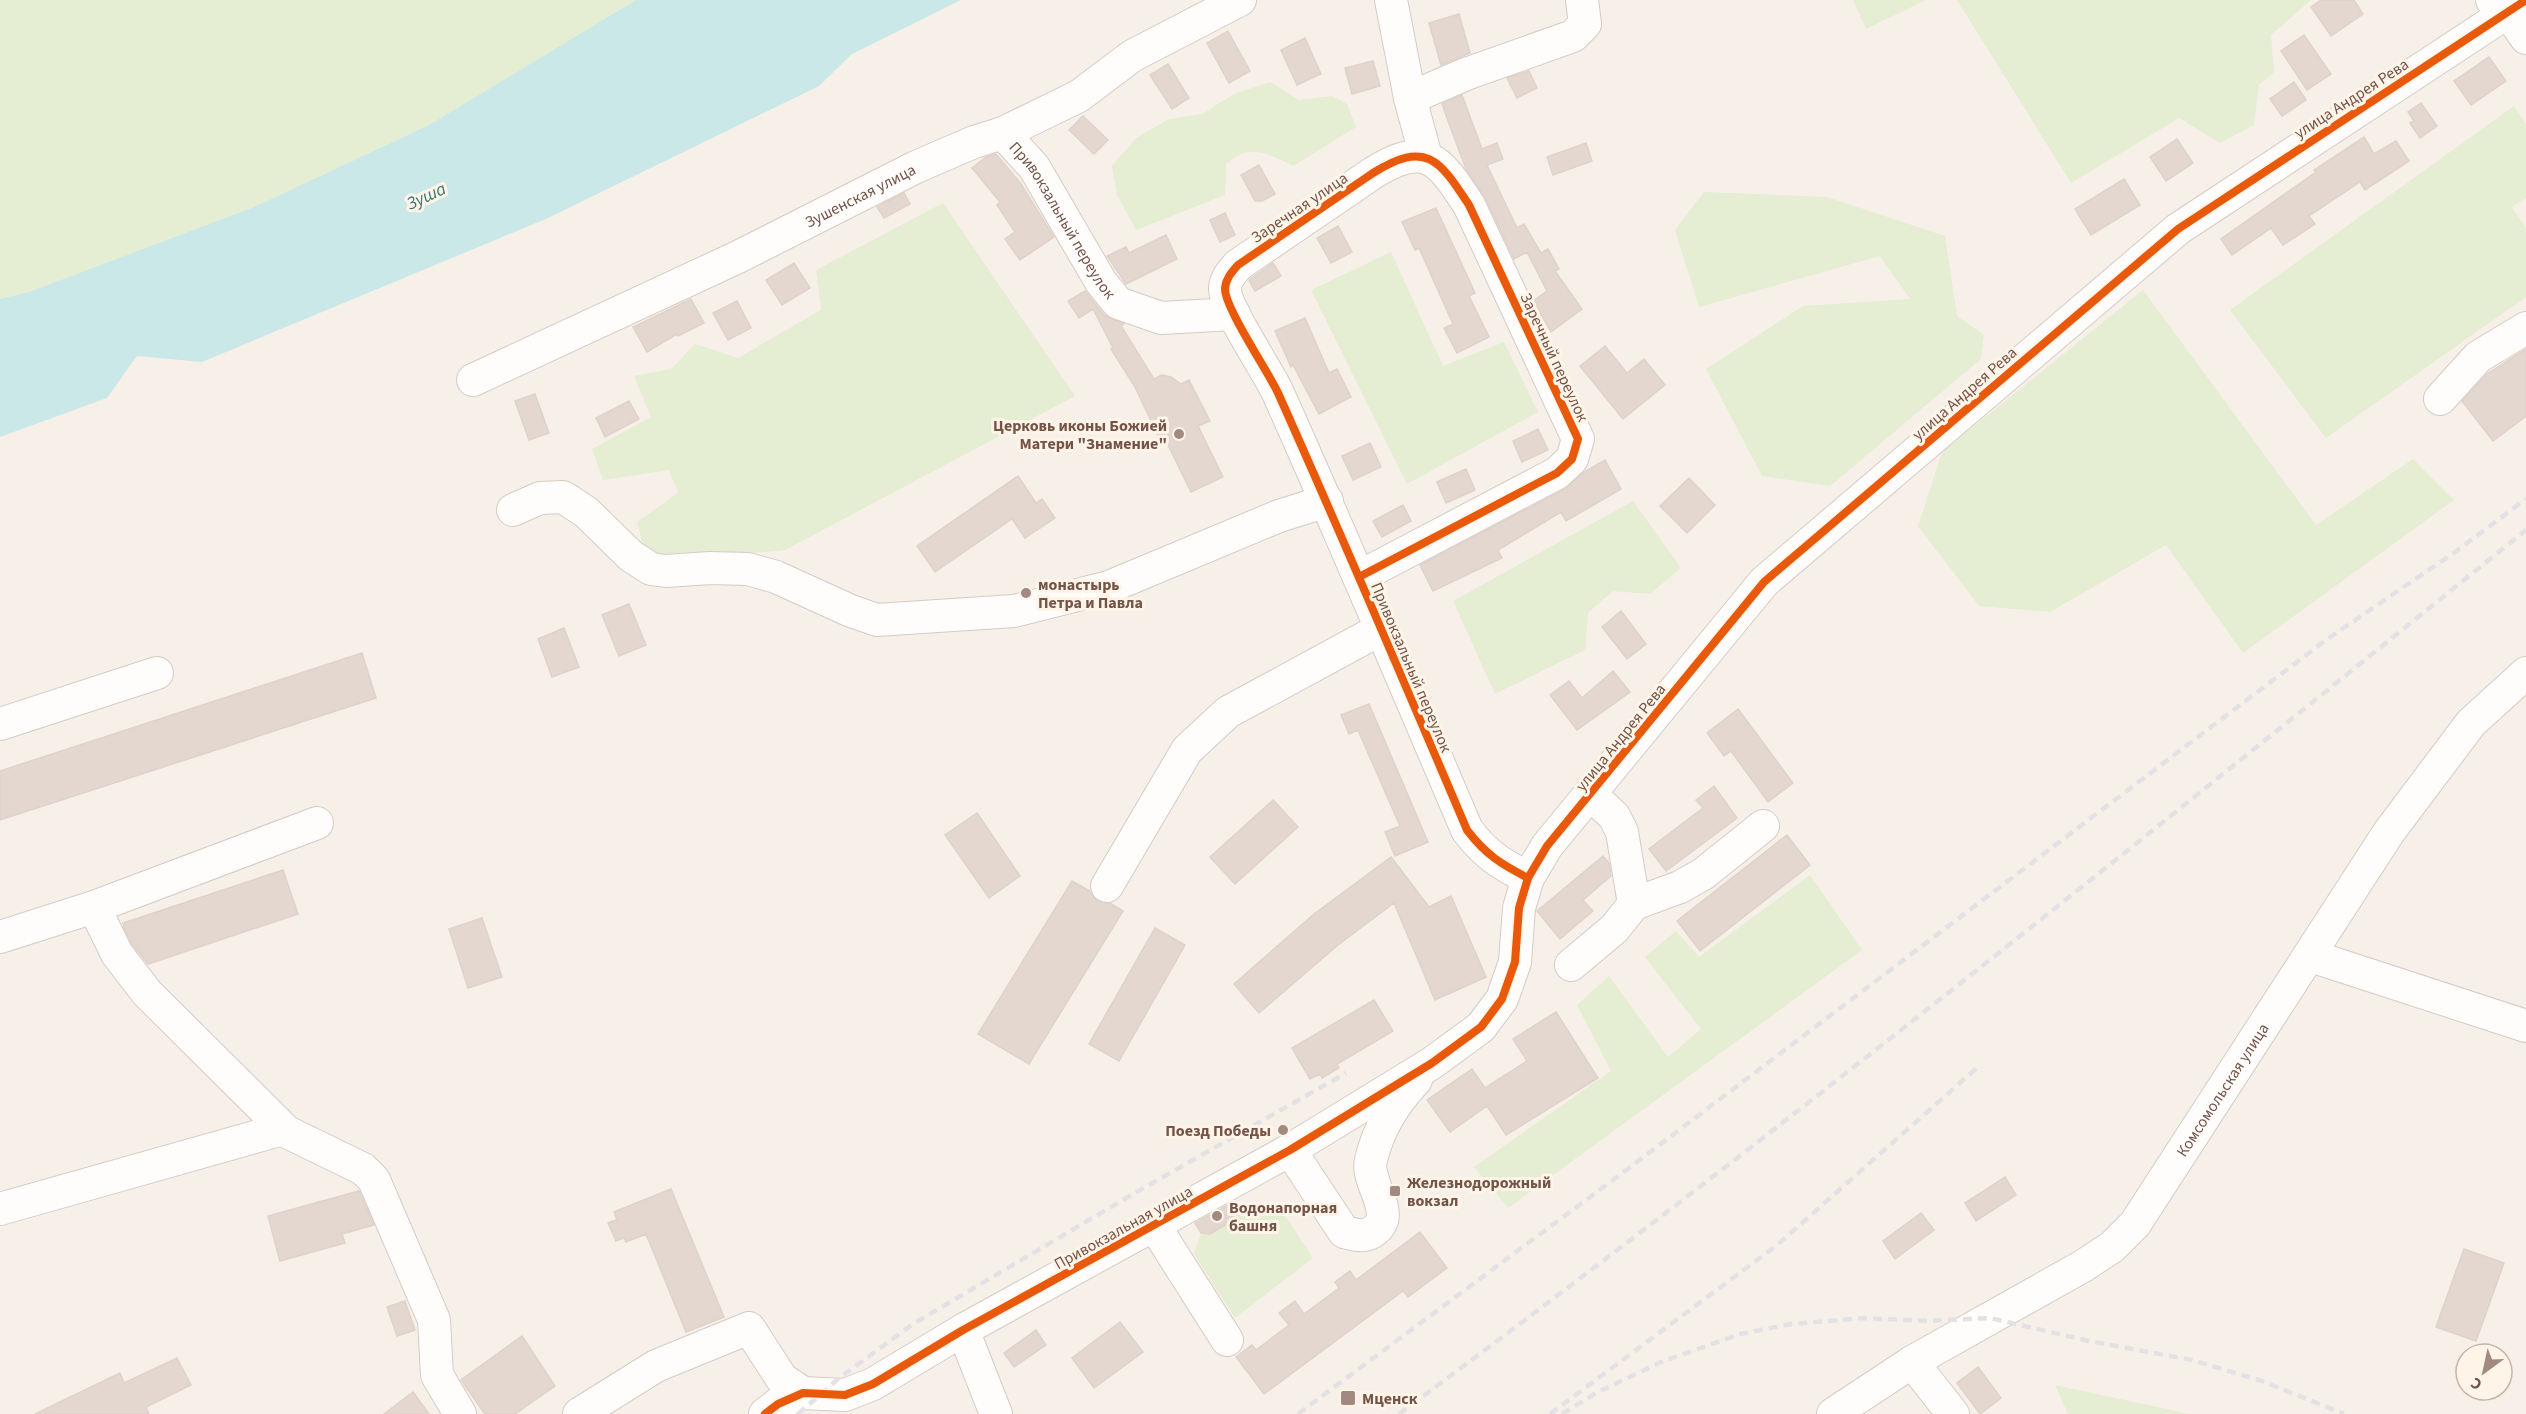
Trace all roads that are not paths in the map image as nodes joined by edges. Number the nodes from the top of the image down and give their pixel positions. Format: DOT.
graph roads {
  1 [pos="1240,0"];
  2 [pos="1391,0"];
  3 [pos="1582,0"];
  4 [pos="2509,4"];
  5 [pos="2526,38"];
  6 [pos="1410,98"];
  7 [pos="1003,133"];
  8 [pos="1426,158"];
  9 [pos="1234,314"];
  10 [pos="2526,328"];
  11 [pos="473,380"];
  12 [pos="2440,399"];
  13 [pos="1327,501"];
  14 [pos="513,510"];
  15 [pos="1359,577"];
  16 [pos="1381,628"];
  17 [pos="157,673"];
  18 [pos="2526,674"];
  19 [pos="0,724"];
  20 [pos="1590,794"];
  21 [pos="317,823"];
  22 [pos="1763,826"];
  23 [pos="1528,878"];
  24 [pos="1107,886"];
  25 [pos="1634,904"];
  26 [pos="94,907"];
  27 [pos="0,937"];
  28 [pos="2311,956"];
  29 [pos="1571,965"];
  30 [pos="2526,1026"];
  31 [pos="1481,1027"];
  32 [pos="1432,1063"];
  33 [pos="283,1129"];
  34 [pos="1290,1150"];
  35 [pos="0,1209"];
  36 [pos="1154,1225"];
  37 [pos="963,1330"];
  38 [pos="1227,1340"];
  39 [pos="1912,1362"];
  40 [pos="803,1393"];
  41 [pos="460,1414"];
  42 [pos="579,1414"];
  43 [pos="765,1414"];
  44 [pos="996,1414"];
  45 [pos="1833,1414"];
  46 [pos="1953,1414"];
  1 -- 7 [label="street, Зушенская улица"];
  2 -- 6 [label="street"];
  3 -- 6 [label="street"];
  4 -- 5 [label="street"];
  4 -- 20 [label="street, улица Андрея Рева"];
  6 -- 8 [label="street"];
  7 -- 9 [label="street, Привокзальный переулок"];
  7 -- 11 [label="street, Зушенская улица"];
  8 -- 9 [label="street, Заречная улица"];
  8 -- 15 [label="street, Заречный переулок"];
  9 -- 13 [label="street, Привокзальный переулок"];
  10 -- 12 [label="street"];
  13 -- 14 [label="street"];
  13 -- 15 [label="street, Привокзальный переулок"];
  15 -- 16 [label="street, Привокзальный переулок"];
  16 -- 23 [label="street, Привокзальный переулок"];
  16 -- 24 [label="street"];
  17 -- 19 [label="street"];
  18 -- 28 [label="street, Комсомольская улица"];
  20 -- 23 [label="street, улица Андрея Рева"];
  20 -- 25 [label="street"];
  21 -- 26 [label="street"];
  22 -- 25 [label="street"];
  23 -- 31 [label="street, улица Андрея Рева"];
  25 -- 29 [label="street"];
  26 -- 27 [label="street"];
  26 -- 33 [label="street"];
  28 -- 30 [label="street"];
  28 -- 39 [label="street, Комсомольская улица"];
  31 -- 32 [label="street, Привокзальная улица"];
  32 -- 34 [label="street, Привокзальная улица"];
  32 -- 34 [label="street"];
  33 -- 35 [label="street"];
  33 -- 41 [label="street"];
  34 -- 36 [label="street, Привокзальная улица"];
  36 -- 37 [label="street, Привокзальная улица"];
  36 -- 38 [label="street"];
  37 -- 40 [label="street, Привокзальная улица"];
  37 -- 44 [label="street"];
  39 -- 45 [label="street, Комсомольская улица"];
  39 -- 46 [label="street"];
  40 -- 42 [label="street"];
  40 -- 43 [label="street, Привокзальная улица"];
}
